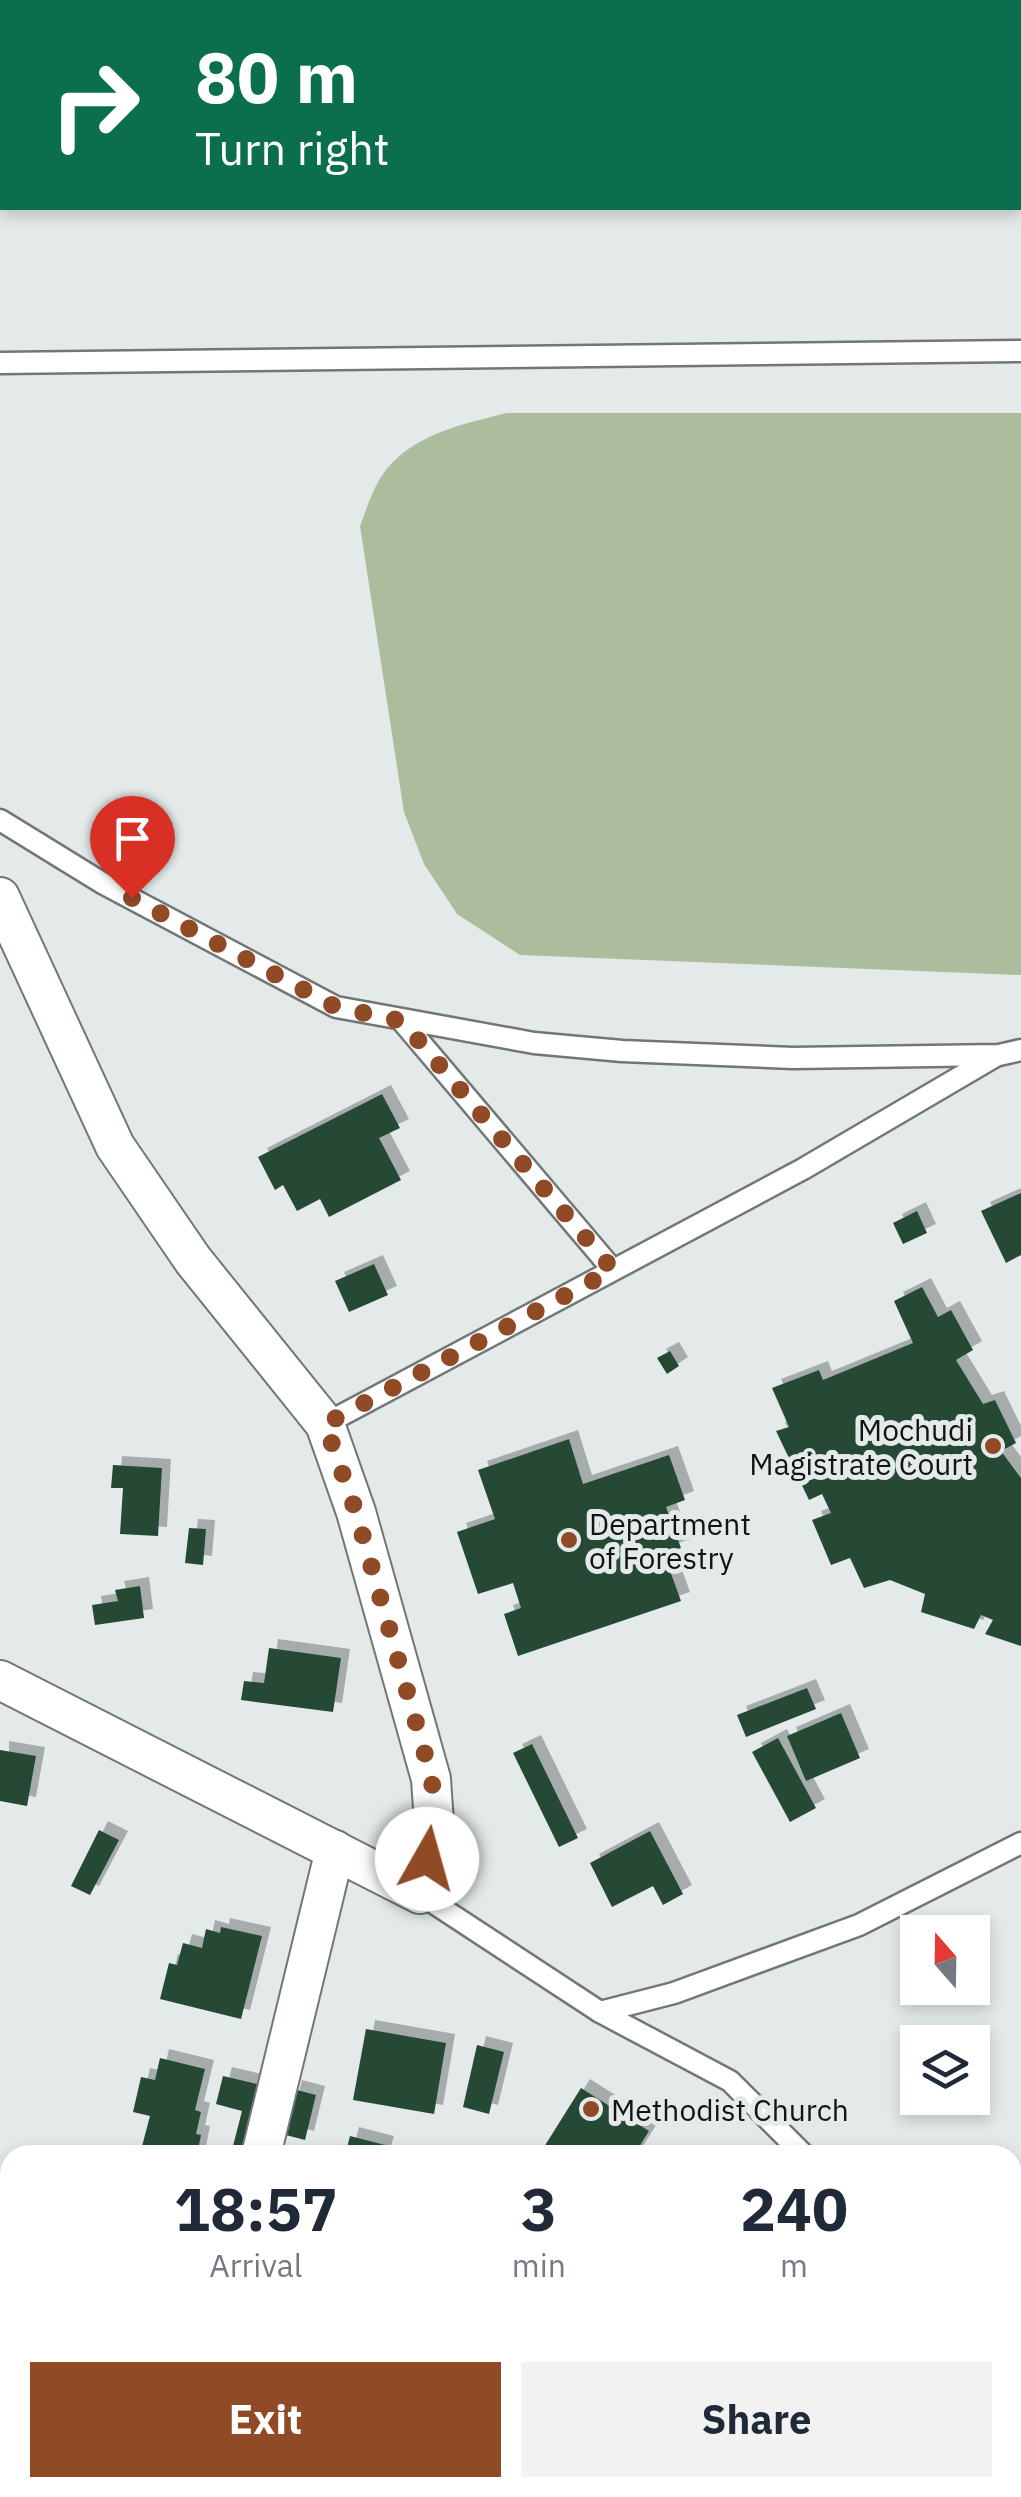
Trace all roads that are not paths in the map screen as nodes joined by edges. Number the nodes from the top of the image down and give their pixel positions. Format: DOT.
graph roads {
  1 [pos="1021,352"];
  2 [pos="0,362"];
  3 [pos="0,820"];
  4 [pos="0,896"];
  5 [pos="402,1021"];
  6 [pos="1021,1050"];
  7 [pos="999,1054"];
  8 [pos="613,1270"];
  9 [pos="325,1424"];
  10 [pos="0,1680"];
  11 [pos="1021,1843"];
  12 [pos="334,1850"];
  13 [pos="420,1894"];
  14 [pos="600,2012"];
  15 [pos="263,2145"];
  16 [pos="794,2145"];
  1 -- 2 [label="lane"];
  3 -- 5 [label="lane"];
  4 -- 9 [label="street"];
  5 -- 7 [label="lane"];
  5 -- 8 [label="lane"];
  6 -- 7 [label="lane"];
  7 -- 8 [label="lane"];
  8 -- 9 [label="lane"];
  9 -- 13 [label="street"];
  10 -- 12 [label="street"];
  11 -- 14 [label="lane"];
  12 -- 13 [label="street"];
  12 -- 15 [label="street"];
  13 -- 14 [label="lane"];
  14 -- 16 [label="lane"];
}
